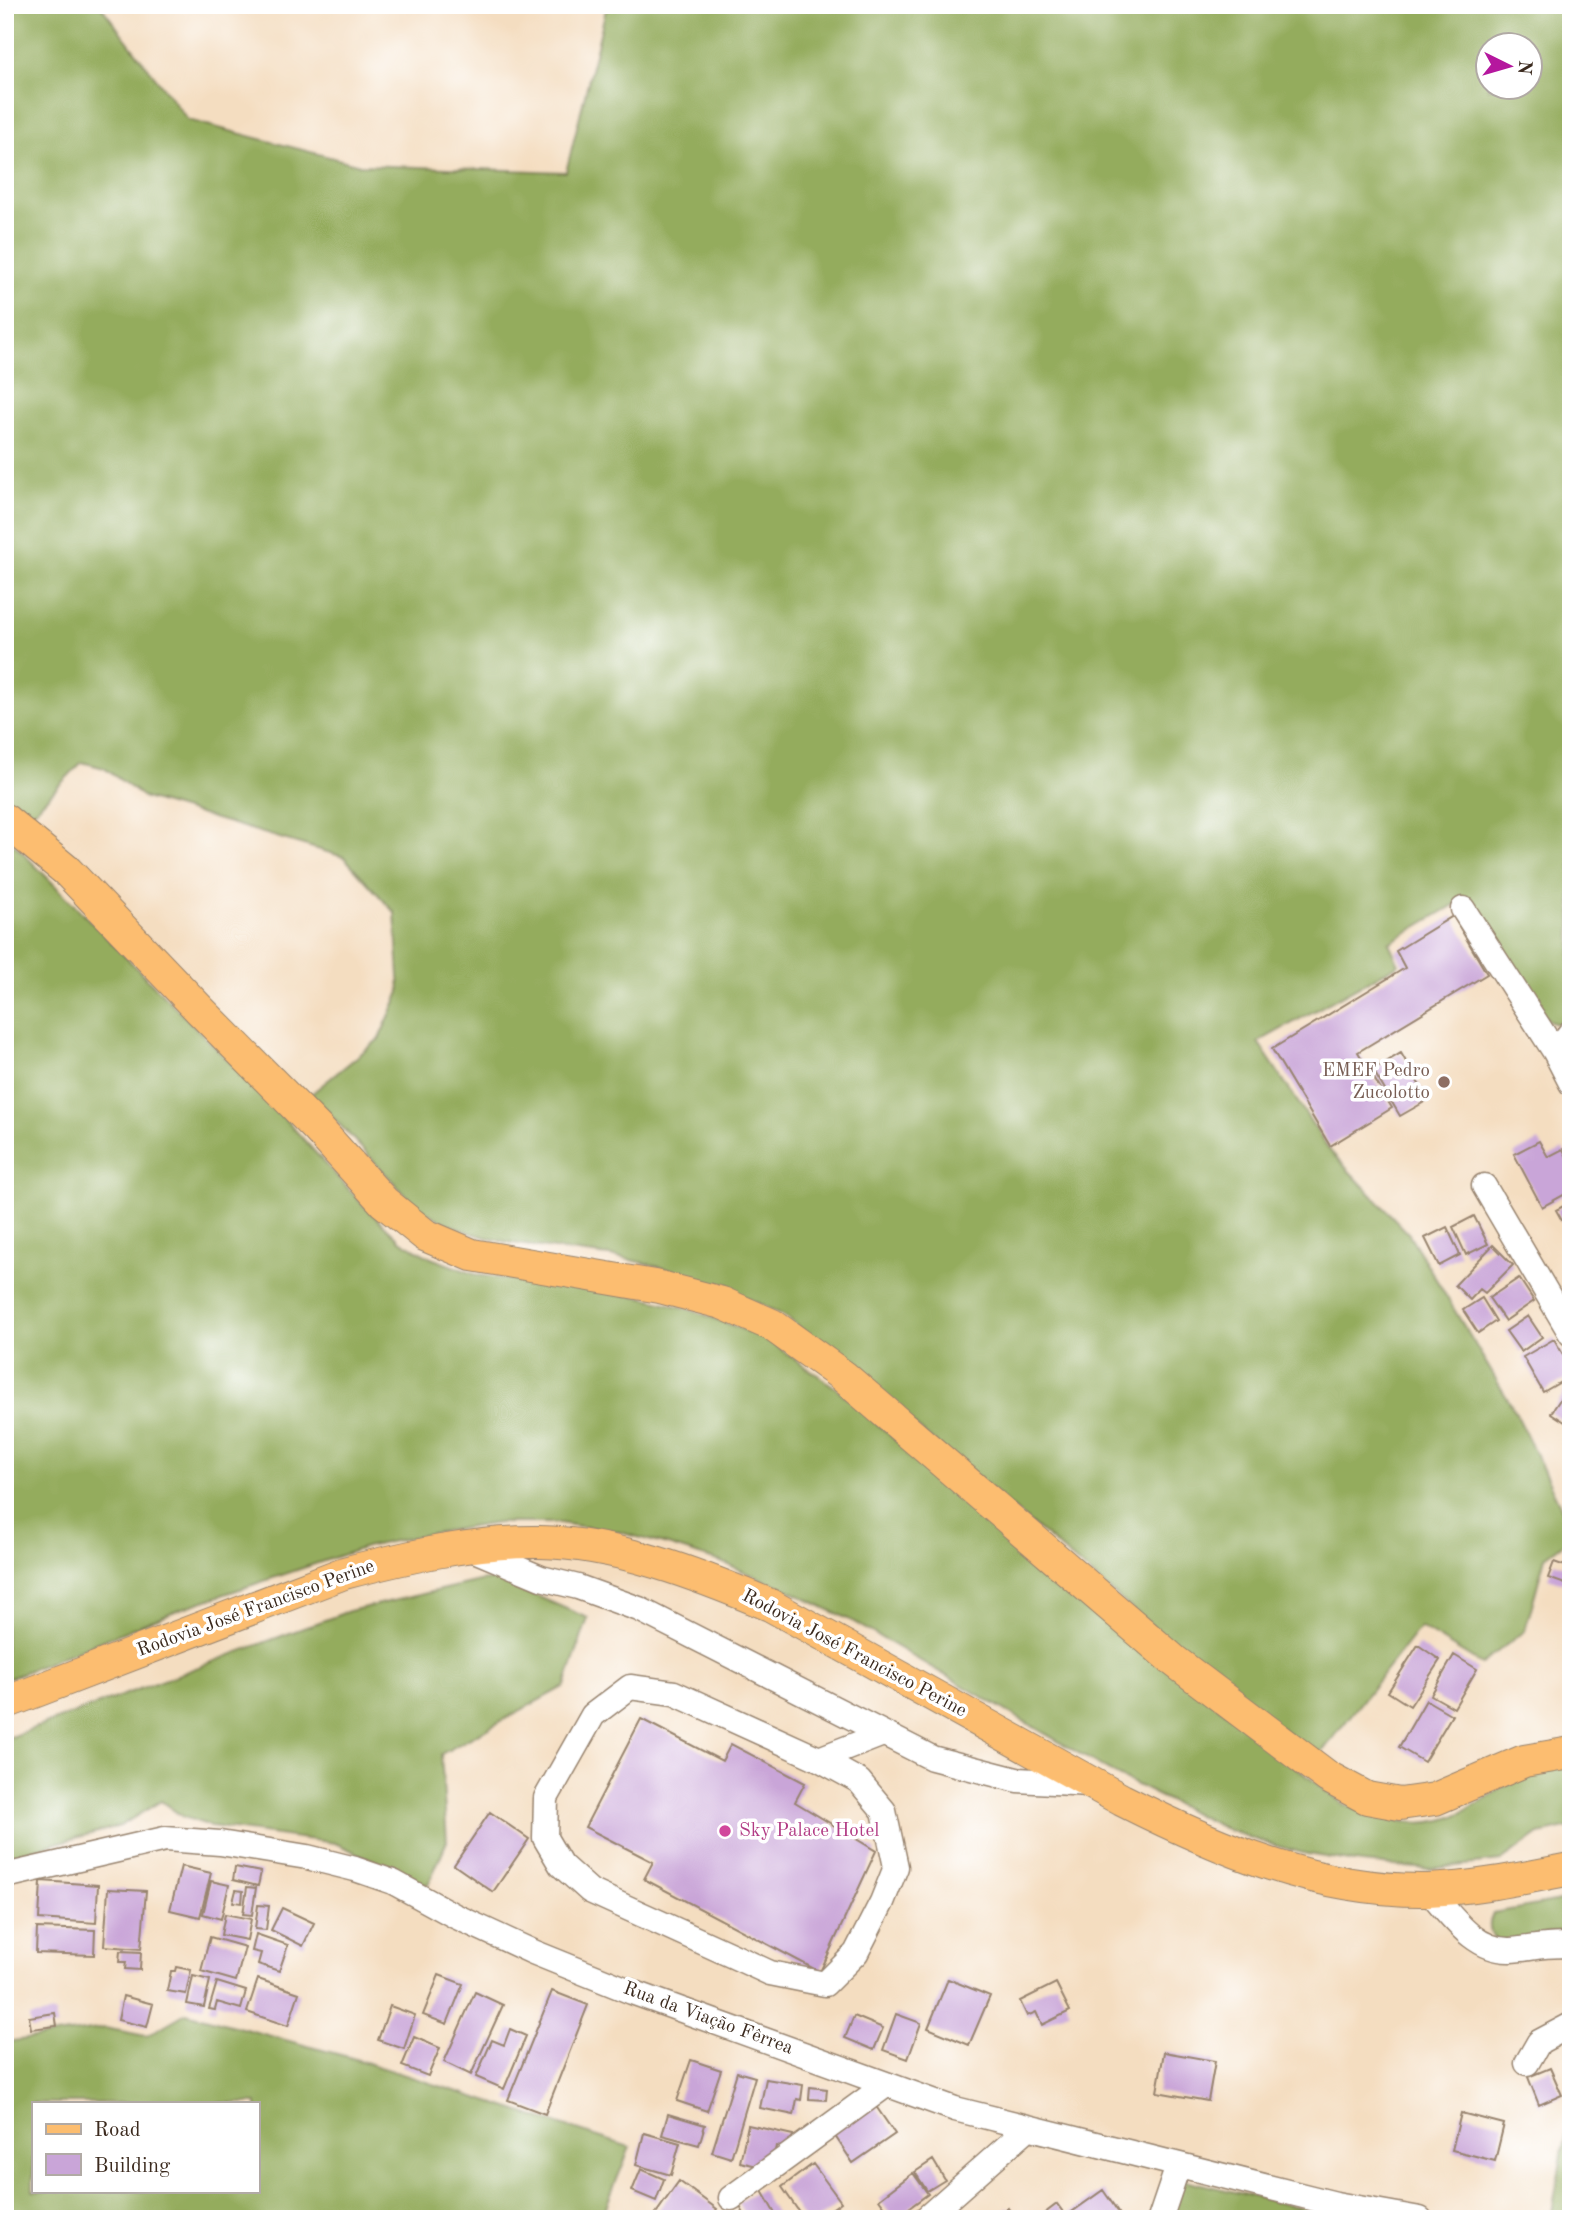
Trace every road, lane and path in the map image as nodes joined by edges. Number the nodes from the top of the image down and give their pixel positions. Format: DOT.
graph roads {
  1 [pos="5,820"];
  2 [pos="1463,909"];
  3 [pos="1571,1032"];
  4 [pos="1555,1052"];
  5 [pos="1571,1083"];
  6 [pos="1484,1186"];
  7 [pos="1571,1334"];
  8 [pos="467,1548"];
  9 [pos="5,1703"];
  10 [pos="883,1734"];
  11 [pos="1571,1753"];
  12 [pos="819,1759"];
  13 [pos="1094,1784"];
  14 [pos="1571,1847"];
  15 [pos="1571,1868"];
  16 [pos="5,1876"];
  17 [pos="1513,1881"];
  18 [pos="1428,1889"];
  19 [pos="1571,1946"];
  20 [pos="1571,2025"];
  21 [pos="1527,2063"];
  22 [pos="887,2085"];
  23 [pos="1028,2128"];
  24 [pos="1178,2166"];
  25 [pos="731,2198"];
  26 [pos="925,2219"];
  27 [pos="1160,2219"];
  28 [pos="1420,2219"];
  1 -- 11 [label="main road"];
  2 -- 4 [label="street"];
  3 -- 4 [label="street"];
  4 -- 5 [label="street"];
  6 -- 7 [label="street"];
  8 -- 9 [label="main road, Rodovia José Francisco Perine"];
  8 -- 10 [label="street"];
  8 -- 13 [label="main road, Rodovia José Francisco Perine"];
  10 -- 12 [label="street"];
  10 -- 13 [label="street"];
  12 -- 12 [label="street"];
  13 -- 18 [label="main road, Rodovia José Francisco Perine"];
  14 -- 17 [label="main road"];
  15 -- 17 [label="main road, Rodovia José Francisco Perine"];
  16 -- 22 [label="street, Rua da Viação Fêrrea"];
  17 -- 18 [label="main road, Rodovia José Francisco Perine"];
  18 -- 19 [label="street"];
  20 -- 21 [label="street"];
  22 -- 23 [label="street, Rua da Viação Fêrrea"];
  22 -- 25 [label="street"];
  23 -- 24 [label="street, Rua da Viação Fêrrea"];
  23 -- 26 [label="street"];
  24 -- 27 [label="street"];
  24 -- 28 [label="street, Rua da Viação Fêrrea"];
}
